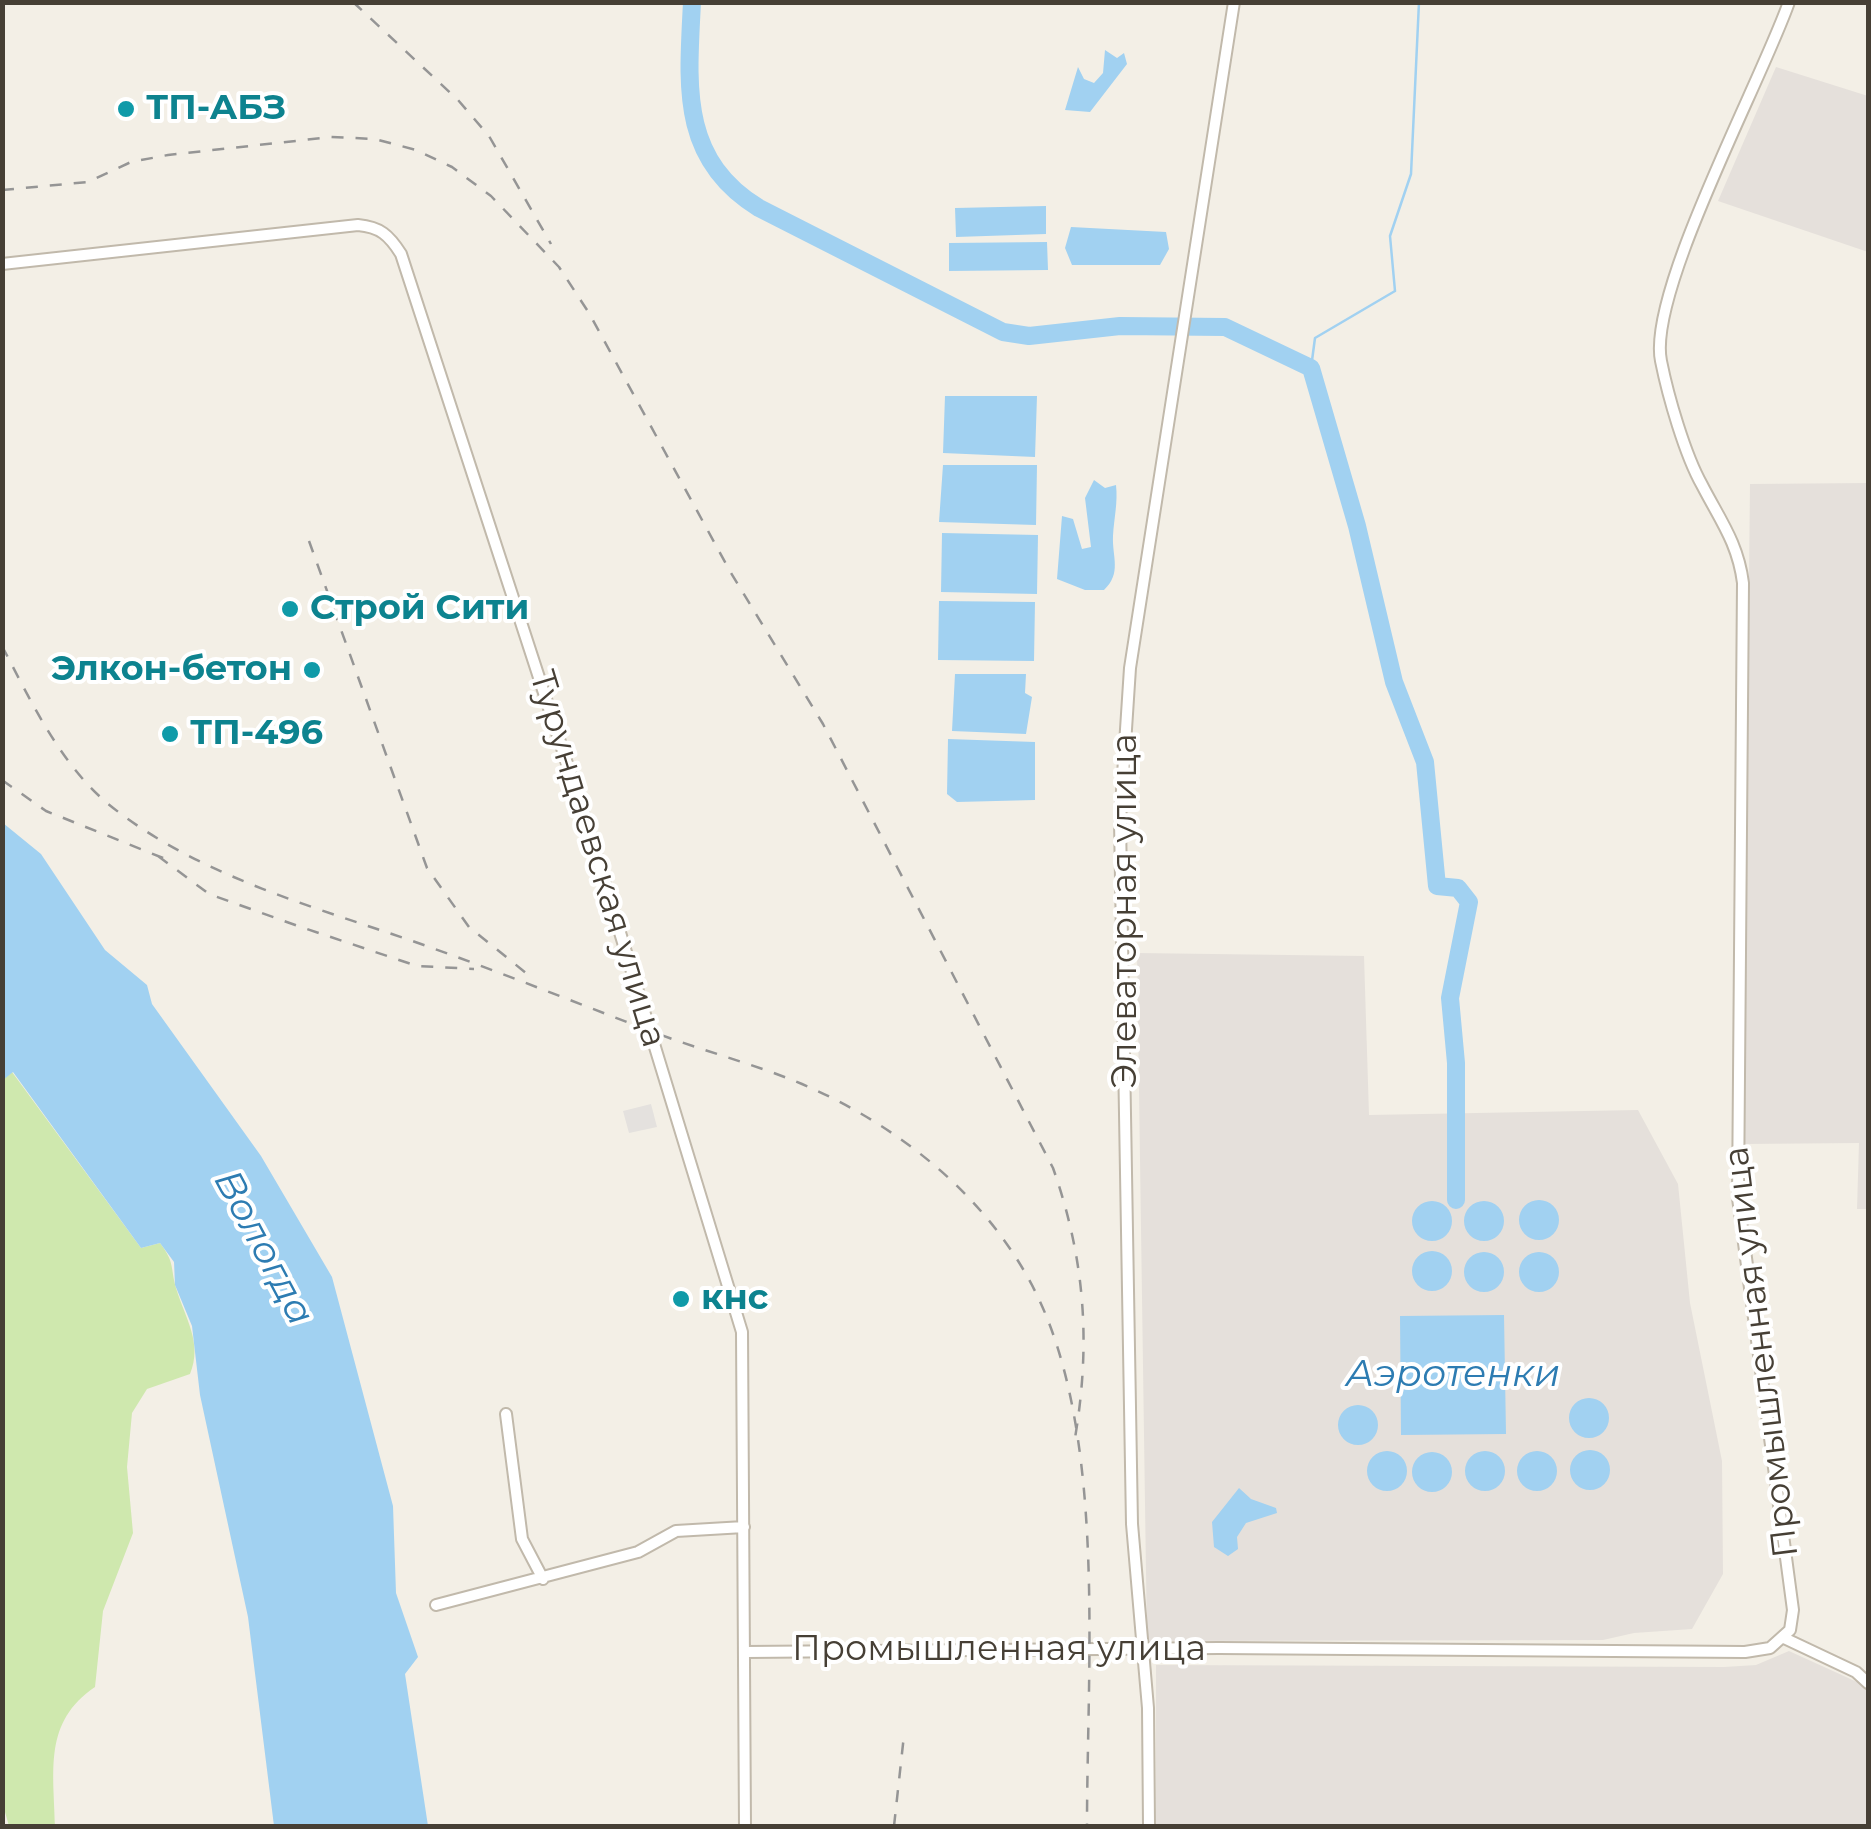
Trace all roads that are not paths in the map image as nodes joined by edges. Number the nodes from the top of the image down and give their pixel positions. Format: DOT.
graph roads {
  1 [pos="1234,2"];
  2 [pos="1789,2"];
  3 [pos="2,264"];
  4 [pos="506,1414"];
  5 [pos="744,1527"];
  6 [pos="543,1580"];
  7 [pos="436,1605"];
  8 [pos="1784,1638"];
  9 [pos="746,1652"];
  10 [pos="1144,1652"];
  11 [pos="1868,1684"];
  12 [pos="745,1826"];
  13 [pos="1150,1826"];
  1 -- 10 [label="street, Элеваторная улица"];
  2 -- 8 [label="street, Промышленная улица"];
  3 -- 5 [label="street, Турундаевская улица"];
  4 -- 6 [label="street"];
  5 -- 6 [label="street"];
  5 -- 9 [label="street, Турундаевская улица"];
  6 -- 7 [label="street"];
  8 -- 10 [label="street, Промышленная улица"];
  8 -- 11 [label="street"];
  9 -- 10 [label="street, Промышленная улица"];
  9 -- 12 [label="street, Турундаевская улица"];
  10 -- 13 [label="street, Элеваторная улица"];
}
